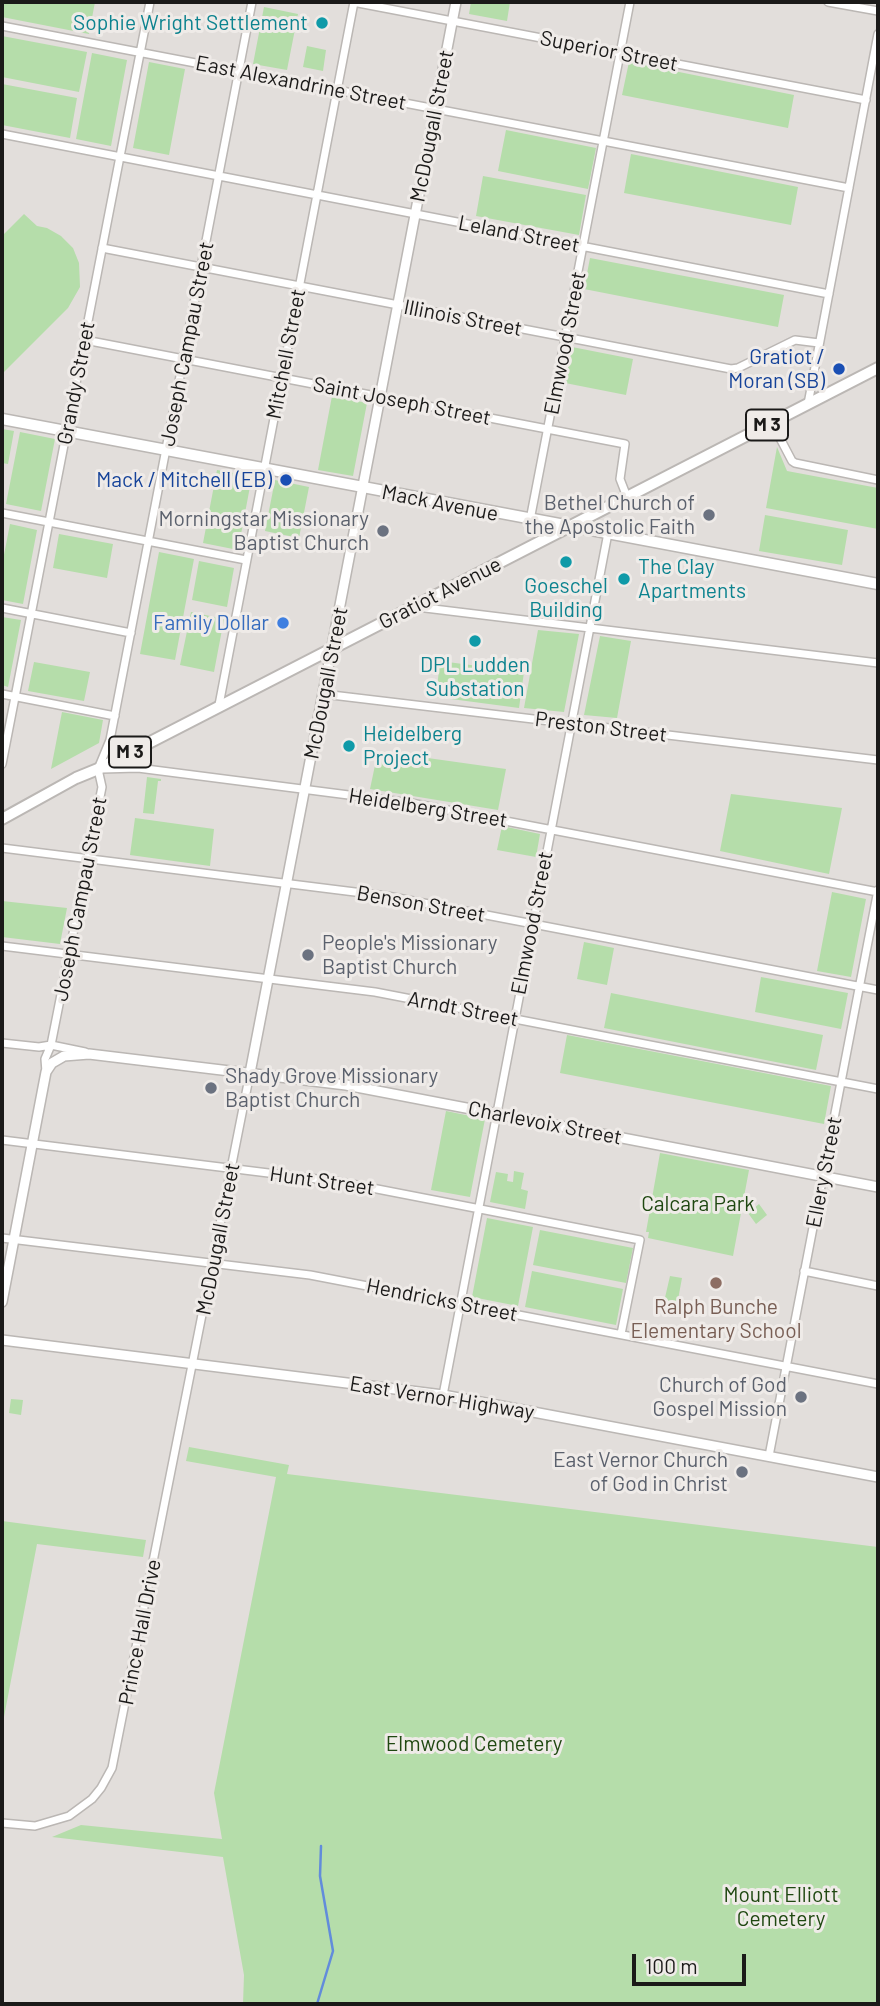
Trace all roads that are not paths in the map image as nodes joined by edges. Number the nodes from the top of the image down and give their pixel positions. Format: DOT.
graph roads {
  1 [pos="150,2"];
  2 [pos="252,2"];
  3 [pos="353,2"];
  4 [pos="456,2"];
  5 [pos="630,2"];
  6 [pos="828,2"];
  7 [pos="878,12"];
  8 [pos="452,21"];
  9 [pos="2,26"];
  10 [pos="878,34"];
  11 [pos="140,52"];
  12 [pos="620,53"];
  13 [pos="239,71"];
  14 [pos="337,90"];
  15 [pos="866,100"];
  16 [pos="436,109"];
  17 [pos="2,134"];
  18 [pos="603,141"];
  19 [pos="120,156"];
  20 [pos="219,175"];
  21 [pos="849,188"];
  22 [pos="317,194"];
  23 [pos="416,214"];
  24 [pos="583,246"];
  25 [pos="102,248"];
  26 [pos="202,268"];
  27 [pos="299,286"];
  28 [pos="829,294"];
  29 [pos="398,305"];
  30 [pos="566,337"];
  31 [pos="85,340"];
  32 [pos="819,343"];
  33 [pos="184,359"];
  34 [pos="878,368"];
  35 [pos="282,377"];
  36 [pos="381,396"];
  37 [pos="807,404"];
  38 [pos="2,419"];
  39 [pos="772,422"];
  40 [pos="549,429"];
  41 [pos="67,431"];
  42 [pos="166,450"];
  43 [pos="264,469"];
  44 [pos="878,480"];
  45 [pos="363,488"];
  46 [pos="626,497"];
  47 [pos="2,513"];
  48 [pos="530,520"];
  49 [pos="49,523"];
  50 [pos="568,527"];
  51 [pos="608,533"];
  52 [pos="149,542"];
  53 [pos="246,560"];
  54 [pos="878,584"];
  55 [pos="412,606"];
  56 [pos="2,608"];
  57 [pos="32,614"];
  58 [pos="589,628"];
  59 [pos="131,633"];
  60 [pos="333,647"];
  61 [pos="878,663"];
  62 [pos="2,694"];
  63 [pos="323,694"];
  64 [pos="16,697"];
  65 [pos="219,705"];
  66 [pos="115,716"];
  67 [pos="571,723"];
  68 [pos="878,760"];
  69 [pos="2,764"];
  70 [pos="98,769"];
  71 [pos="305,788"];
  72 [pos="2,818"];
  73 [pos="551,828"];
  74 [pos="2,848"];
  75 [pos="87,859"];
  76 [pos="287,883"];
  77 [pos="878,890"];
  78 [pos="532,923"];
  79 [pos="2,946"];
  80 [pos="69,954"];
  81 [pos="268,978"];
  82 [pos="859,987"];
  83 [pos="878,990"];
  84 [pos="514,1018"];
  85 [pos="2,1043"];
  86 [pos="51,1045"];
  87 [pos="89,1054"];
  88 [pos="46,1072"];
  89 [pos="250,1073"];
  90 [pos="841,1082"];
  91 [pos="878,1089"];
  92 [pos="496,1113"];
  93 [pos="2,1140"];
  94 [pos="32,1144"];
  95 [pos="232,1168"];
  96 [pos="823,1176"];
  97 [pos="878,1187"];
  98 [pos="478,1208"];
  99 [pos="2,1238"];
  100 [pos="14,1239"];
  101 [pos="214,1263"];
  102 [pos="804,1271"];
  103 [pos="878,1286"];
  104 [pos="2,1302"];
  105 [pos="459,1303"];
  106 [pos="621,1334"];
  107 [pos="2,1340"];
  108 [pos="193,1363"];
  109 [pos="786,1366"];
  110 [pos="878,1384"];
  111 [pos="443,1395"];
  112 [pos="769,1456"];
  113 [pos="878,1477"];
  114 [pos="2,1823"];
  1 -- 11 [label="street, Grandy Street"];
  2 -- 13 [label="street, Joseph Campau Street"];
  3 -- 8 [label="street, Superior Street"];
  3 -- 14 [label="street, Mitchell Street"];
  4 -- 8 [label="street, McDougall Street"];
  5 -- 12 [label="street, Elmwood Street"];
  6 -- 7 [label="street"];
  8 -- 12 [label="street, Superior Street"];
  8 -- 16 [label="street, McDougall Street"];
  9 -- 11 [label="street, East Alexandrine Street"];
  10 -- 15 [label="street"];
  11 -- 13 [label="street, East Alexandrine Street"];
  11 -- 19 [label="street, Grandy Street"];
  12 -- 15 [label="street, Superior Street"];
  12 -- 18 [label="street, Elmwood Street"];
  13 -- 14 [label="street, East Alexandrine Street"];
  13 -- 20 [label="street, Joseph Campau Street"];
  14 -- 16 [label="street, East Alexandrine Street"];
  14 -- 22 [label="street, Mitchell Street"];
  15 -- 21 [label="street"];
  16 -- 18 [label="street, East Alexandrine Street"];
  16 -- 23 [label="street, McDougall Street"];
  17 -- 19 [label="street, Leland Street"];
  18 -- 21 [label="street, East Alexandrine Street"];
  18 -- 24 [label="street, Elmwood Street"];
  19 -- 20 [label="street, Leland Street"];
  19 -- 25 [label="street, Grandy Street"];
  20 -- 22 [label="street, Leland Street"];
  20 -- 26 [label="street, Joseph Campau Street"];
  21 -- 28 [label="street"];
  22 -- 23 [label="street, Leland Street"];
  22 -- 27 [label="street, Mitchell Street"];
  23 -- 24 [label="street, Leland Street"];
  23 -- 29 [label="street, McDougall Street"];
  24 -- 28 [label="street, Leland Street"];
  24 -- 30 [label="street, Elmwood Street"];
  25 -- 26 [label="street, Illinois Street"];
  25 -- 31 [label="street, Grandy Street"];
  26 -- 27 [label="street, Illinois Street"];
  26 -- 33 [label="street, Joseph Campau Street"];
  27 -- 29 [label="street, Illinois Street"];
  27 -- 35 [label="street, Mitchell Street"];
  28 -- 32 [label="street"];
  29 -- 30 [label="street, Illinois Street"];
  29 -- 36 [label="street, McDougall Street"];
  30 -- 32 [label="street, Illinois Street"];
  30 -- 40 [label="street, Elmwood Street"];
  31 -- 33 [label="street, Saint Joseph Street"];
  31 -- 41 [label="street, Grandy Street"];
  32 -- 37 [label="street"];
  33 -- 35 [label="street, Saint Joseph Street"];
  33 -- 42 [label="street, Joseph Campau Street"];
  34 -- 37 [label="main road, Gratiot Avenue / M 3"];
  35 -- 36 [label="street, Saint Joseph Street"];
  35 -- 43 [label="street, Mitchell Street"];
  36 -- 40 [label="street, Saint Joseph Street"];
  36 -- 45 [label="street, McDougall Street"];
  37 -- 39 [label="main road, Gratiot Avenue / M 3"];
  38 -- 41 [label="main road, Mack Avenue"];
  39 -- 44 [label="street"];
  39 -- 46 [label="main road, Gratiot Avenue / M 3"];
  40 -- 46 [label="street, Saint Joseph Street"];
  40 -- 48 [label="street, Elmwood Street"];
  41 -- 42 [label="main road, Mack Avenue"];
  41 -- 49 [label="street, Grandy Street"];
  42 -- 43 [label="main road, Mack Avenue"];
  42 -- 52 [label="street, Joseph Campau Street"];
  43 -- 45 [label="main road, Mack Avenue"];
  43 -- 53 [label="street, Mitchell Street"];
  45 -- 48 [label="main road, Mack Avenue"];
  45 -- 60 [label="street, McDougall Street"];
  46 -- 50 [label="main road, Gratiot Avenue / M 3"];
  47 -- 49 [label="street"];
  48 -- 50 [label="main road, Mack Avenue"];
  49 -- 52 [label="street"];
  49 -- 57 [label="street, Grandy Street"];
  50 -- 51 [label="main road, Mack Avenue"];
  50 -- 55 [label="main road, Gratiot Avenue / M 3"];
  51 -- 54 [label="main road, Mack Avenue"];
  51 -- 58 [label="street, Elmwood Street"];
  52 -- 53 [label="street"];
  52 -- 59 [label="street, Joseph Campau Street"];
  53 -- 65 [label="street, Mitchell Street"];
  55 -- 58 [label="street"];
  55 -- 60 [label="main road, Gratiot Avenue / M 3"];
  56 -- 57 [label="street"];
  57 -- 59 [label="street"];
  57 -- 64 [label="street, Grandy Street"];
  58 -- 61 [label="street"];
  58 -- 67 [label="street, Elmwood Street"];
  59 -- 66 [label="street, Joseph Campau Street"];
  60 -- 63 [label="street, McDougall Street"];
  60 -- 65 [label="main road, Gratiot Avenue / M 3"];
  62 -- 64 [label="street"];
  63 -- 67 [label="street, Preston Street"];
  63 -- 71 [label="street, McDougall Street"];
  64 -- 66 [label="street"];
  64 -- 69 [label="street, Grandy Street"];
  65 -- 70 [label="main road, Gratiot Avenue / M 3"];
  66 -- 70 [label="street, Joseph Campau Street"];
  67 -- 68 [label="street, Preston Street"];
  67 -- 73 [label="street, Elmwood Street"];
  70 -- 71 [label="street, Heidelberg Street"];
  70 -- 72 [label="main road, Gratiot Avenue / M 3"];
  70 -- 75 [label="street, Joseph Campau Street"];
  71 -- 73 [label="street, Heidelberg Street"];
  71 -- 76 [label="street, McDougall Street"];
  73 -- 77 [label="street, Heidelberg Street"];
  73 -- 78 [label="street, Elmwood Street"];
  74 -- 75 [label="street, Benson Street"];
  75 -- 76 [label="street, Benson Street"];
  75 -- 80 [label="street, Joseph Campau Street"];
  76 -- 78 [label="street, Benson Street"];
  76 -- 81 [label="street, McDougall Street"];
  77 -- 82 [label="street, Ellery Street"];
  78 -- 82 [label="street, Benson Street"];
  78 -- 84 [label="street, Elmwood Street"];
  79 -- 80 [label="street, Arndt Street"];
  80 -- 81 [label="street, Arndt Street"];
  80 -- 86 [label="street, Joseph Campau Street"];
  81 -- 84 [label="street, Arndt Street"];
  81 -- 89 [label="street, McDougall Street"];
  82 -- 83 [label="street, Benson Street"];
  82 -- 90 [label="street, Ellery Street"];
  84 -- 90 [label="street, Arndt Street"];
  84 -- 92 [label="street, Elmwood Street"];
  85 -- 86 [label="street, Charlevoix Street"];
  86 -- 87 [label="street, Charlevoix Street"];
  86 -- 88 [label="street, Joseph Campau Street"];
  87 -- 88 [label="street"];
  87 -- 89 [label="street, Charlevoix Street"];
  88 -- 94 [label="street, Joseph Campau Street"];
  89 -- 92 [label="street, Charlevoix Street"];
  89 -- 95 [label="street, McDougall Street"];
  90 -- 91 [label="street, Arndt Street"];
  90 -- 96 [label="street, Ellery Street"];
  92 -- 96 [label="street, Charlevoix Street"];
  92 -- 98 [label="street, Elmwood Street"];
  93 -- 94 [label="street, Hunt Street"];
  94 -- 95 [label="street, Hunt Street"];
  94 -- 100 [label="street, Joseph Campau Street"];
  95 -- 98 [label="street, Hunt Street"];
  95 -- 101 [label="street, McDougall Street"];
  96 -- 97 [label="street, Charlevoix Street"];
  96 -- 102 [label="street, Ellery Street"];
  98 -- 105 [label="street, Elmwood Street"];
  98 -- 106 [label="street, Hunt Street"];
  99 -- 100 [label="street, Hendricks Street"];
  100 -- 101 [label="street, Hendricks Street"];
  100 -- 104 [label="street, Joseph Campau Street"];
  101 -- 105 [label="street, Hendricks Street"];
  101 -- 108 [label="street, McDougall Street"];
  102 -- 103 [label="street"];
  102 -- 109 [label="street, Ellery Street"];
  105 -- 106 [label="street, Hendricks Street"];
  105 -- 111 [label="street, Elmwood Street"];
  106 -- 109 [label="street, Hendricks Street"];
  107 -- 108 [label="street, East Vernor Highway"];
  108 -- 111 [label="street, East Vernor Highway"];
  108 -- 114 [label="street, Prince Hall Drive"];
  109 -- 110 [label="street, Hendricks Street"];
  109 -- 112 [label="street, Ellery Street"];
  111 -- 112 [label="street, East Vernor Highway"];
  112 -- 113 [label="street, East Vernor Highway"];
}
